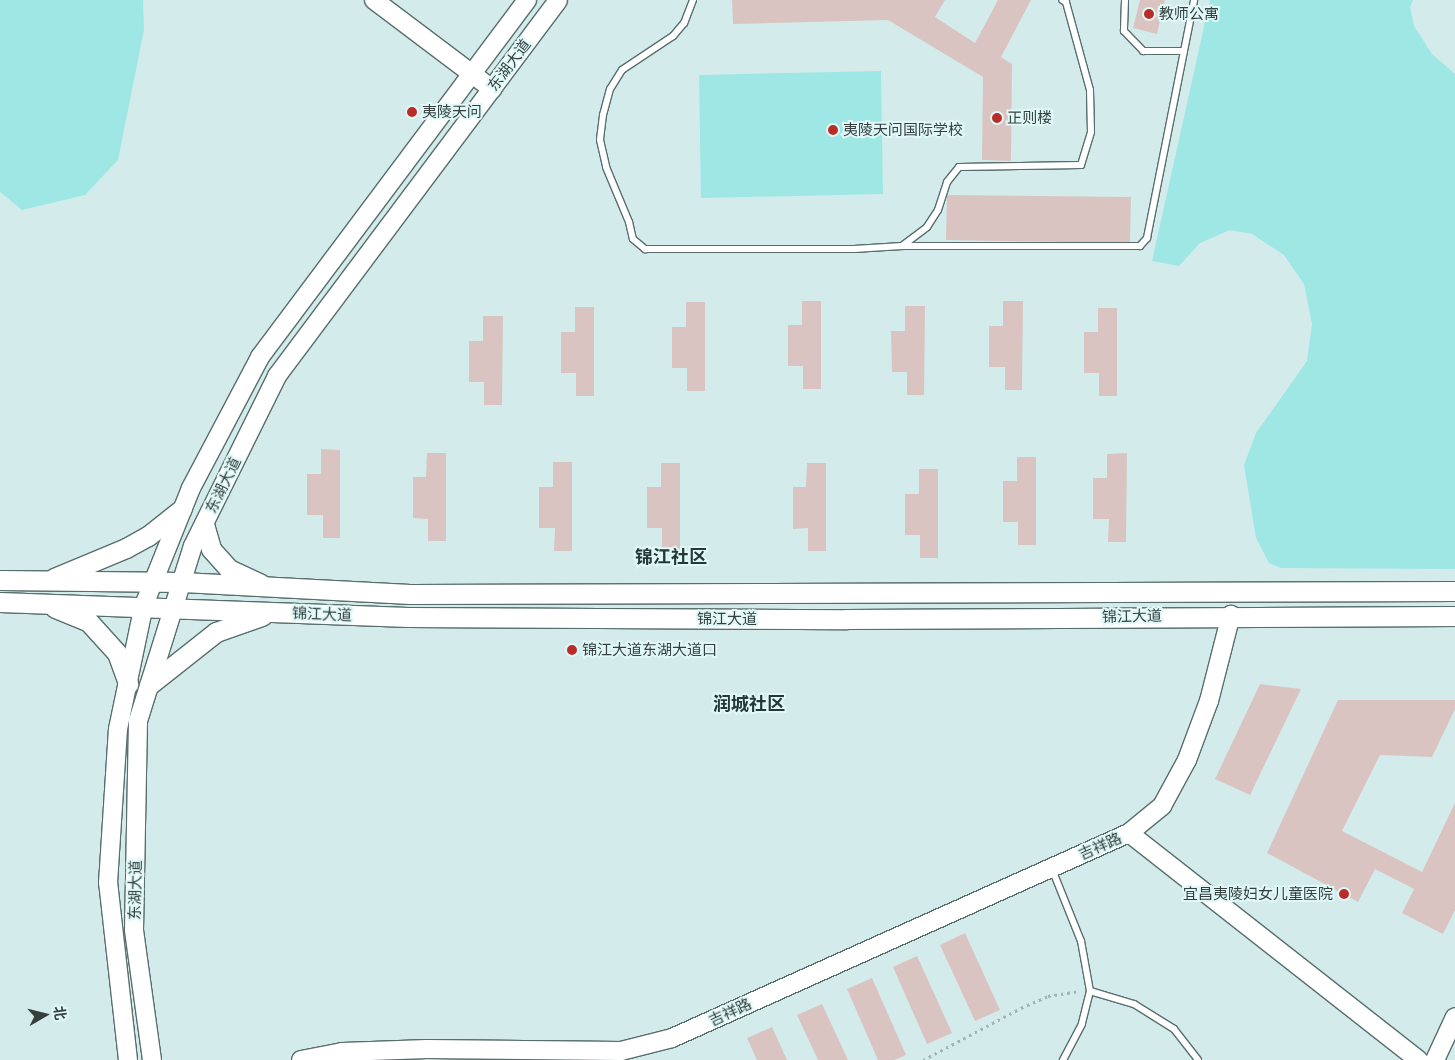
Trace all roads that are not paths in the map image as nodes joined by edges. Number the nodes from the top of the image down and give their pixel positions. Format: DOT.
graph roads {
  1 [pos="374,0"];
  2 [pos="526,0"];
  3 [pos="558,0"];
  4 [pos="693,0"];
  5 [pos="1062,0"];
  6 [pos="1125,0"];
  7 [pos="1194,0"];
  8 [pos="1184,51"];
  9 [pos="472,74"];
  10 [pos="492,89"];
  11 [pos="902,246"];
  12 [pos="182,509"];
  13 [pos="204,524"];
  14 [pos="0,580"];
  15 [pos="46,581"];
  16 [pos="182,582"];
  17 [pos="153,583"];
  18 [pos="269,588"];
  19 [pos="1455,591"];
  20 [pos="0,602"];
  21 [pos="42,603"];
  22 [pos="144,606"];
  23 [pos="174,609"];
  24 [pos="272,613"];
  25 [pos="1231,616"];
  26 [pos="1455,616"];
  27 [pos="128,684"];
  28 [pos="149,685"];
  29 [pos="1129,833"];
  30 [pos="1051,868"];
  31 [pos="1090,992"];
  32 [pos="1455,1017"];
  33 [pos="427,1054"];
  34 [pos="128,1060"];
  35 [pos="152,1060"];
  36 [pos="301,1060"];
  37 [pos="1063,1060"];
  38 [pos="1198,1060"];
  39 [pos="1419,1060"];
  40 [pos="1435,1060"];
  1 -- 9 [label="main road"];
  2 -- 9 [label="main road, 东湖大道"];
  3 -- 10 [label="main road, 东湖大道"];
  4 -- 11 [label="lane"];
  5 -- 11 [label="lane"];
  6 -- 8 [label="lane"];
  7 -- 8 [label="lane"];
  8 -- 11 [label="lane"];
  9 -- 10 [label="main road"];
  9 -- 12 [label="main road, 东湖大道"];
  10 -- 13 [label="main road, 东湖大道"];
  12 -- 15 [label="main road"];
  12 -- 17 [label="main road, 东湖大道"];
  13 -- 16 [label="main road, 东湖大道"];
  13 -- 18 [label="main road"];
  14 -- 15 [label="main road, 锦江大道"];
  15 -- 17 [label="main road, 锦江大道"];
  16 -- 17 [label="main road, 锦江大道"];
  16 -- 18 [label="main road, 锦江大道"];
  16 -- 23 [label="main road, 东湖大道"];
  17 -- 22 [label="main road, 东湖大道"];
  18 -- 19 [label="main road, 锦江大道"];
  20 -- 21 [label="main road, 锦江大道"];
  21 -- 22 [label="main road, 锦江大道"];
  21 -- 27 [label="main road"];
  22 -- 23 [label="main road, 锦江大道"];
  22 -- 27 [label="main road, 东湖大道"];
  23 -- 24 [label="main road, 锦江大道"];
  23 -- 28 [label="main road, 东湖大道"];
  24 -- 25 [label="main road, 锦江大道"];
  24 -- 28 [label="main road"];
  25 -- 26 [label="main road, 锦江大道"];
  25 -- 29 [label="main road, 吉祥路"];
  27 -- 34 [label="main road, 东湖大道"];
  28 -- 35 [label="main road, 东湖大道"];
  29 -- 30 [label="main road, 吉祥路"];
  29 -- 39 [label="main road, 吉祥路"];
  30 -- 31 [label="lane"];
  30 -- 33 [label="main road, 吉祥路"];
  31 -- 37 [label="lane"];
  31 -- 38 [label="lane"];
  32 -- 40 [label="main road"];
  33 -- 36 [label="main road, 吉祥路"];
}
